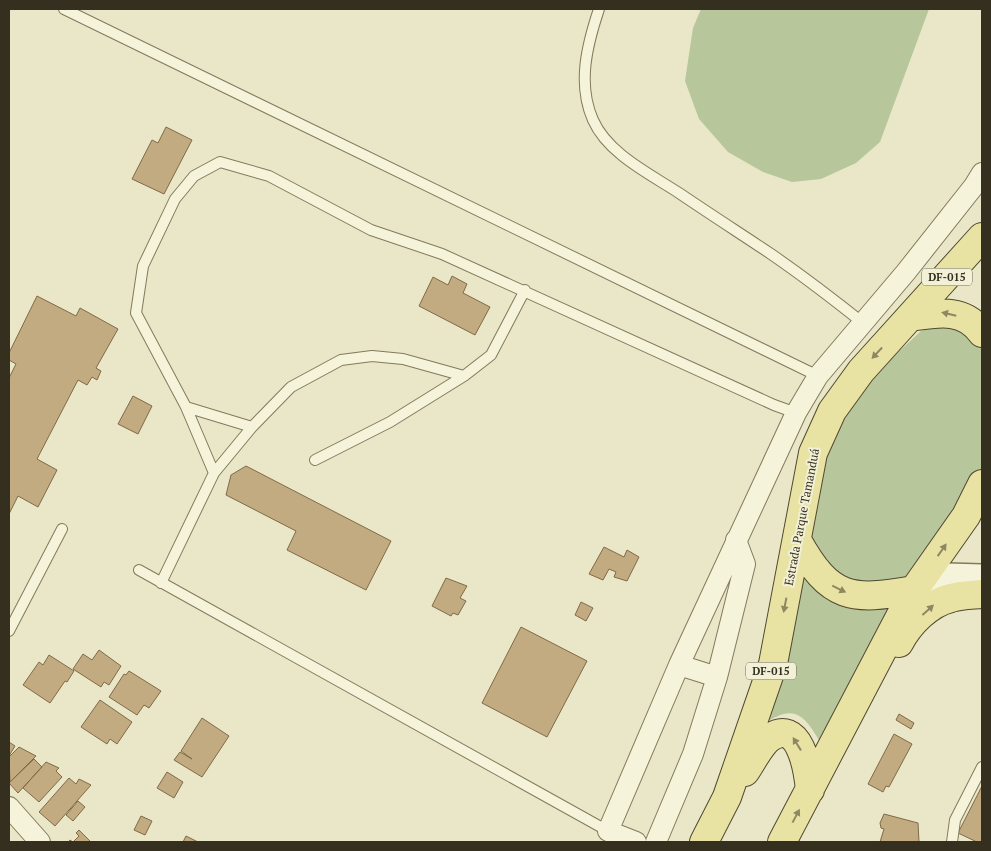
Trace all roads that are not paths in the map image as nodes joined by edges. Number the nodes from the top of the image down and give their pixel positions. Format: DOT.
graph roads {
  1 [pos="64,9"];
  2 [pos="598,9"];
  3 [pos="982,173"];
  4 [pos="982,237"];
  5 [pos="906,272"];
  6 [pos="525,290"];
  7 [pos="931,296"];
  8 [pos="910,317"];
  9 [pos="863,323"];
  10 [pos="982,333"];
  11 [pos="464,376"];
  12 [pos="818,376"];
  13 [pos="186,407"];
  14 [pos="796,412"];
  15 [pos="252,427"];
  16 [pos="315,460"];
  17 [pos="214,473"];
  18 [pos="982,484"];
  19 [pos="62,529"];
  20 [pos="736,540"];
  21 [pos="797,540"];
  22 [pos="139,570"];
  23 [pos="982,577"];
  24 [pos="161,583"];
  25 [pos="914,590"];
  26 [pos="982,594"];
  27 [pos="9,631"];
  28 [pos="680,665"];
  29 [pos="716,677"];
  30 [pos="982,767"];
  31 [pos="812,785"];
  32 [pos="726,796"];
  33 [pos="9,807"];
  34 [pos="608,830"];
  35 [pos="40,842"];
  36 [pos="636,842"];
  37 [pos="656,842"];
  38 [pos="704,842"];
  39 [pos="782,842"];
  40 [pos="952,842"];
  1 -- 12 [label="lane"];
  2 -- 9 [label="lane"];
  3 -- 5 [label="street"];
  4 -- 7 [label="main road, Estrada Parque Tamanduá / DF-015"];
  5 -- 7 [label="street"];
  5 -- 9 [label="street"];
  6 -- 11 [label="lane"];
  6 -- 13 [label="lane"];
  6 -- 14 [label="lane"];
  7 -- 8 [label="main road, Estrada Parque Tamanduá / DF-015"];
  10 -- 8 [label="main road, one-way"];
  8 -- 21 [label="main road, Estrada Parque Tamanduá / DF-015, one-way"];
  9 -- 12 [label="street"];
  11 -- 15 [label="lane"];
  11 -- 16 [label="lane"];
  12 -- 14 [label="street"];
  13 -- 15 [label="lane"];
  13 -- 17 [label="lane"];
  14 -- 20 [label="street"];
  15 -- 17 [label="lane"];
  17 -- 24 [label="lane"];
  25 -- 18 [label="main road, one-way"];
  19 -- 27 [label="lane"];
  20 -- 28 [label="street"];
  20 -- 29 [label="street"];
  21 -- 25 [label="main road, one-way"];
  21 -- 32 [label="main road, Estrada Parque Tamanduá / DF-015, one-way"];
  22 -- 24 [label="lane"];
  23 -- 25 [label="street"];
  24 -- 34 [label="lane"];
  25 -- 31 [label="main road"];
  31 -- 26 [label="main road, one-way"];
  28 -- 29 [label="street"];
  28 -- 34 [label="street"];
  29 -- 37 [label="street"];
  30 -- 40 [label="lane"];
  31 -- 32 [label="main road, one-way"];
  39 -- 31 [label="main road, one-way"];
  32 -- 38 [label="main road, Estrada Parque Tamanduá / DF-015"];
  33 -- 35 [label="street"];
  34 -- 36 [label="street"];
}
